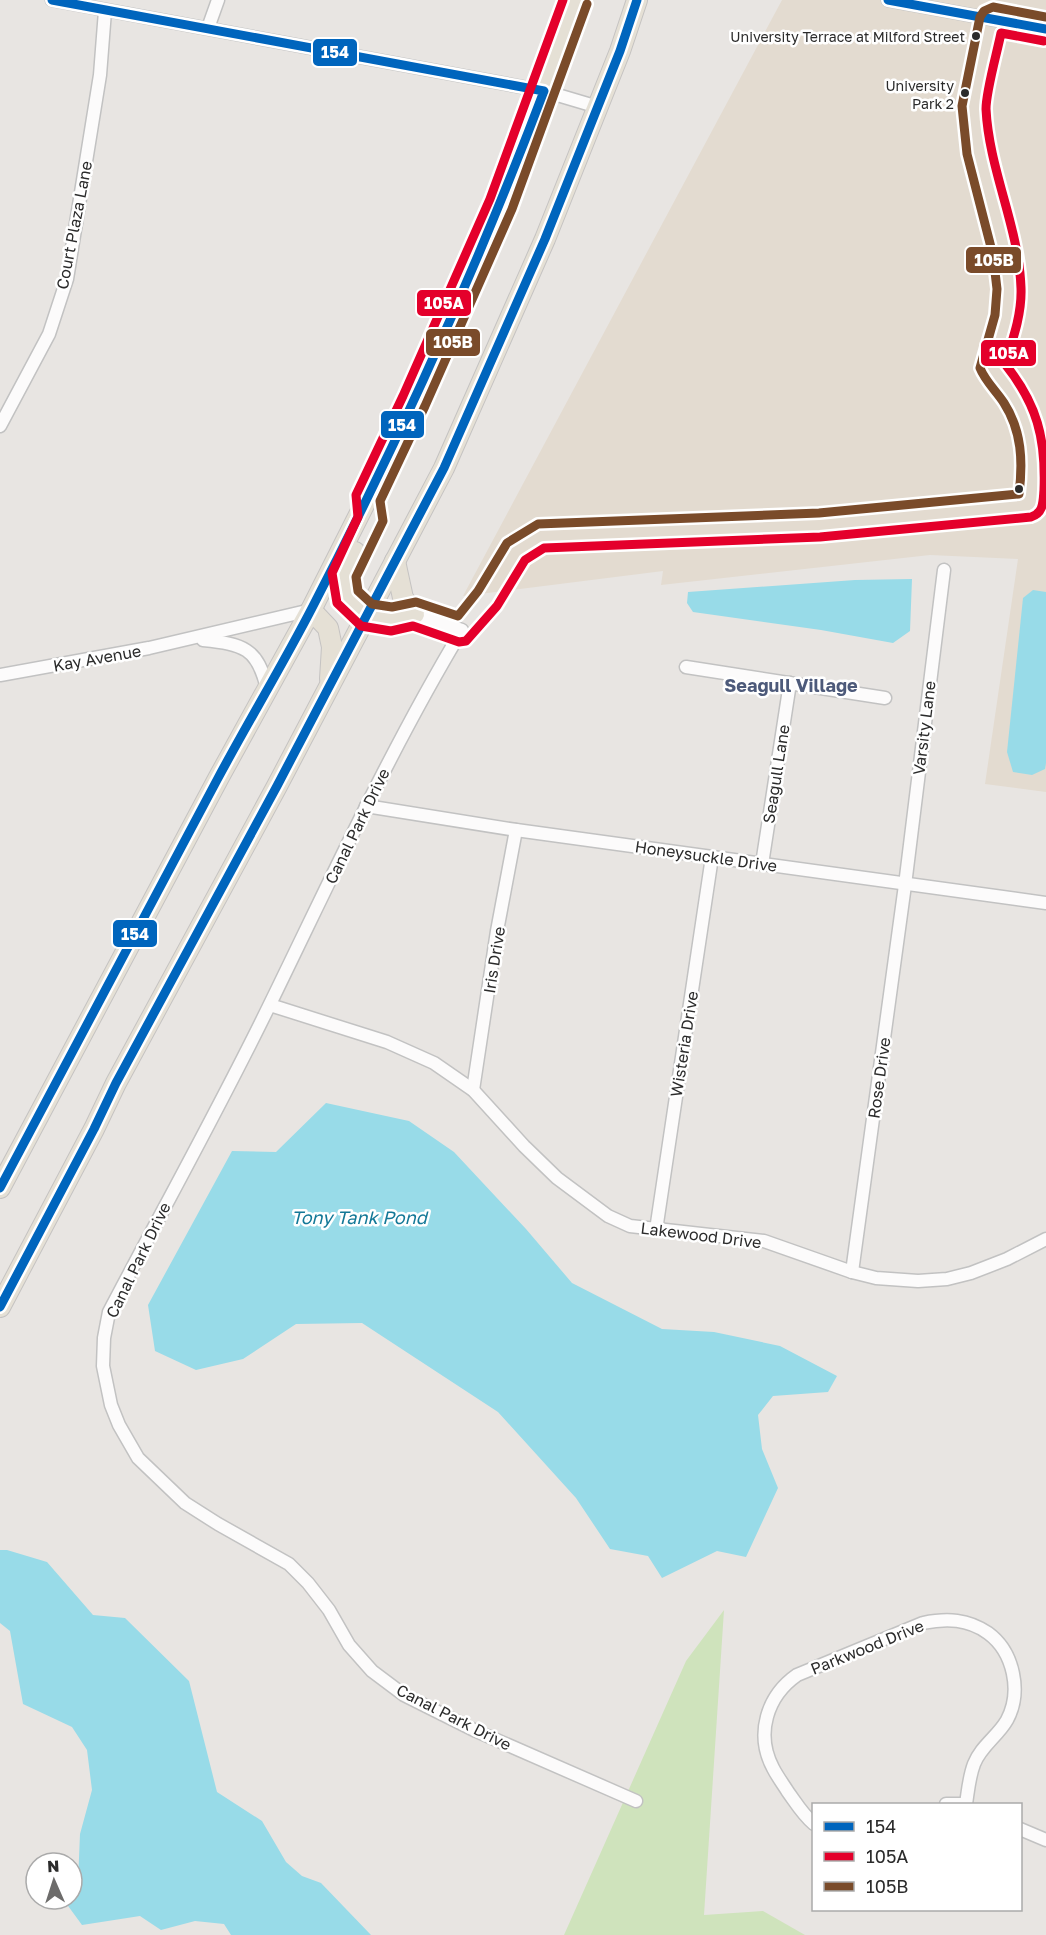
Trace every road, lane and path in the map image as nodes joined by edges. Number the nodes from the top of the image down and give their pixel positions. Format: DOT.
graph roads {
  1 [pos="52,0"];
  2 [pos="218,0"];
  3 [pos="576,0"];
  4 [pos="637,0"];
  5 [pos="888,0"];
  6 [pos="105,10"];
  7 [pos="208,28"];
  8 [pos="1046,28"];
  9 [pos="544,91"];
  10 [pos="598,107"];
  11 [pos="0,426"];
  12 [pos="367,499"];
  13 [pos="395,561"];
  14 [pos="944,570"];
  15 [pos="311,610"];
  16 [pos="414,614"];
  17 [pos="366,615"];
  18 [pos="193,639"];
  19 [pos="686,667"];
  20 [pos="0,675"];
  21 [pos="790,683"];
  22 [pos="329,687"];
  23 [pos="267,689"];
  24 [pos="885,698"];
  25 [pos="366,806"];
  26 [pos="516,830"];
  27 [pos="712,857"];
  28 [pos="762,864"];
  29 [pos="905,885"];
  30 [pos="1046,903"];
  31 [pos="270,1005"];
  32 [pos="473,1090"];
  33 [pos="0,1188"];
  34 [pos="656,1230"];
  35 [pos="1046,1239"];
  36 [pos="852,1272"];
  37 [pos="0,1307"];
  38 [pos="636,1801"];
  39 [pos="966,1803"];
  40 [pos="812,1823"];
  41 [pos="1022,1830"];
  42 [pos="1046,1840"];
  1 -- 6 [label="street"];
  2 -- 7 [label="street"];
  3 -- 9 [label="main road"];
  4 -- 10 [label="main road"];
  5 -- 8 [label="street"];
  6 -- 7 [label="street"];
  6 -- 11 [label="street, Court Plaza Lane"];
  7 -- 9 [label="street"];
  9 -- 10 [label="street"];
  9 -- 12 [label="main road"];
  10 -- 13 [label="main road"];
  12 -- 15 [label="main road"];
  12 -- 17 [label="main road"];
  13 -- 16 [label="main road"];
  13 -- 17 [label="main road"];
  14 -- 29 [label="street, Varsity Lane"];
  15 -- 18 [label="street, Kay Avenue"];
  15 -- 22 [label="main road"];
  15 -- 23 [label="main road"];
  16 -- 17 [label="main road"];
  16 -- 25 [label="street, Canal Park Drive"];
  17 -- 22 [label="main road"];
  18 -- 20 [label="street, Kay Avenue"];
  18 -- 23 [label="street, Kay Avenue"];
  19 -- 21 [label="street"];
  21 -- 24 [label="street"];
  21 -- 28 [label="street, Seagull Lane"];
  22 -- 37 [label="main road"];
  23 -- 33 [label="main road"];
  25 -- 26 [label="street, Honeysuckle Drive"];
  25 -- 31 [label="street, Canal Park Drive"];
  26 -- 27 [label="street, Honeysuckle Drive"];
  26 -- 32 [label="street, Iris Drive"];
  27 -- 28 [label="street, Honeysuckle Drive"];
  27 -- 34 [label="street, Wisteria Drive"];
  28 -- 29 [label="street, Honeysuckle Drive"];
  29 -- 30 [label="street, Honeysuckle Drive"];
  29 -- 36 [label="street, Rose Drive"];
  31 -- 32 [label="street, Lakewood Drive"];
  31 -- 38 [label="street, Canal Park Drive"];
  32 -- 34 [label="street, Lakewood Drive"];
  34 -- 36 [label="street, Lakewood Drive"];
  35 -- 36 [label="street, Lakewood Drive"];
  39 -- 40 [label="street, Parkwood Drive"];
  41 -- 42 [label="street"];
}
